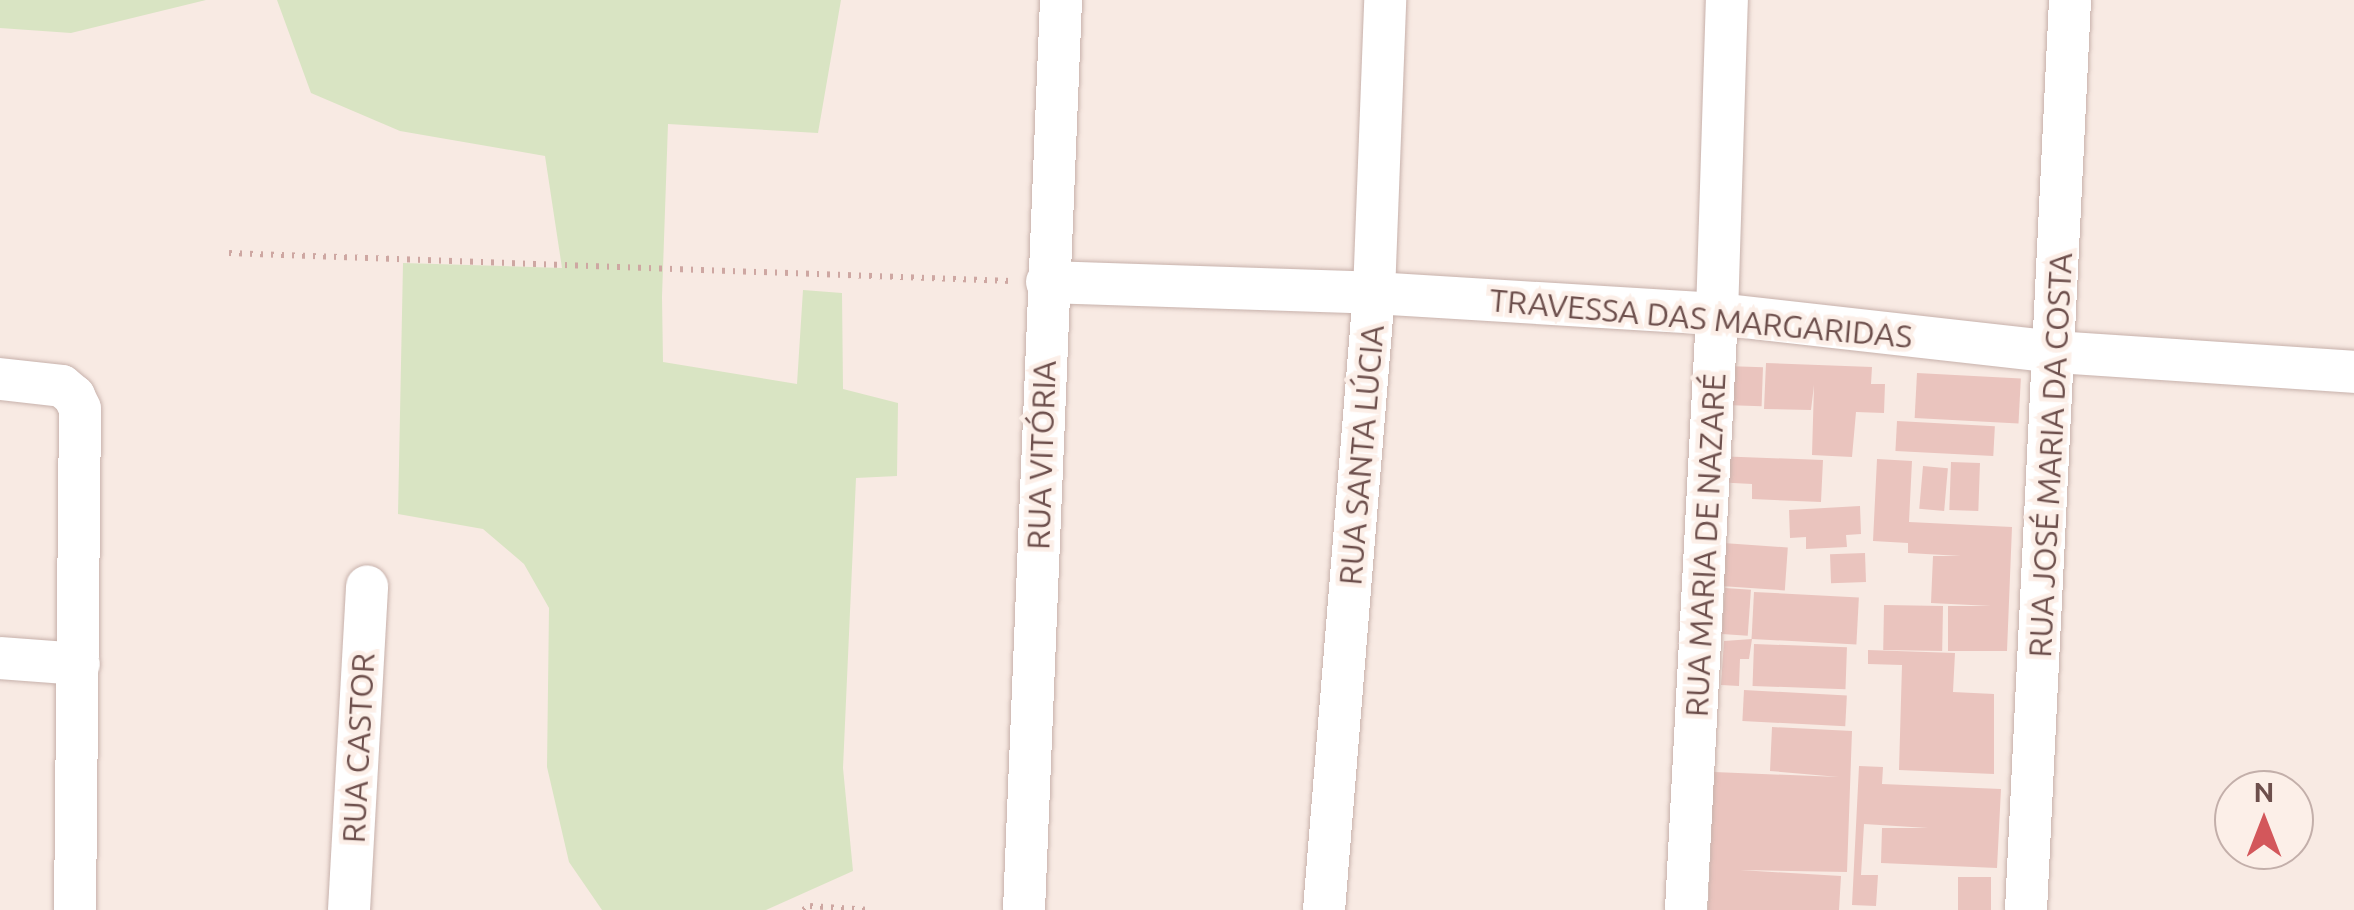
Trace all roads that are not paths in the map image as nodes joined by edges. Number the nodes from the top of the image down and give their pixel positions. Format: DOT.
graph roads {
  1 [pos="1062,0"];
  2 [pos="1384,0"];
  3 [pos="1727,0"];
  4 [pos="2070,0"];
  5 [pos="1047,282"];
  6 [pos="1374,293"];
  7 [pos="1717,314"];
  8 [pos="2056,352"];
  9 [pos="2354,372"];
  10 [pos="0,379"];
  11 [pos="367,586"];
  12 [pos="0,658"];
  13 [pos="79,664"];
  14 [pos="75,910"];
  15 [pos="349,910"];
  16 [pos="1024,910"];
  17 [pos="1324,910"];
  18 [pos="1686,910"];
  19 [pos="2026,910"];
  1 -- 5 [label="street, RUA VITÓRIA"];
  2 -- 6 [label="street, RUA SANTA LÚCIA"];
  3 -- 7 [label="street, RUA MARIA DE NAZARÉ"];
  4 -- 8 [label="street, RUA JOSÉ MARIA DA COSTA"];
  5 -- 6 [label="street, TRAVESSA DAS MARGARIDAS"];
  5 -- 16 [label="street, RUA VITÓRIA"];
  6 -- 7 [label="street, TRAVESSA DAS MARGARIDAS"];
  6 -- 17 [label="street, RUA SANTA LÚCIA"];
  7 -- 8 [label="street, TRAVESSA DAS MARGARIDAS"];
  7 -- 18 [label="street, RUA MARIA DE NAZARÉ"];
  8 -- 9 [label="street, TRAVESSA DAS MARGARIDAS"];
  8 -- 19 [label="street, RUA JOSÉ MARIA DA COSTA"];
  10 -- 13 [label="street"];
  11 -- 15 [label="street, RUA CASTOR"];
  12 -- 13 [label="street"];
  13 -- 14 [label="street"];
}
